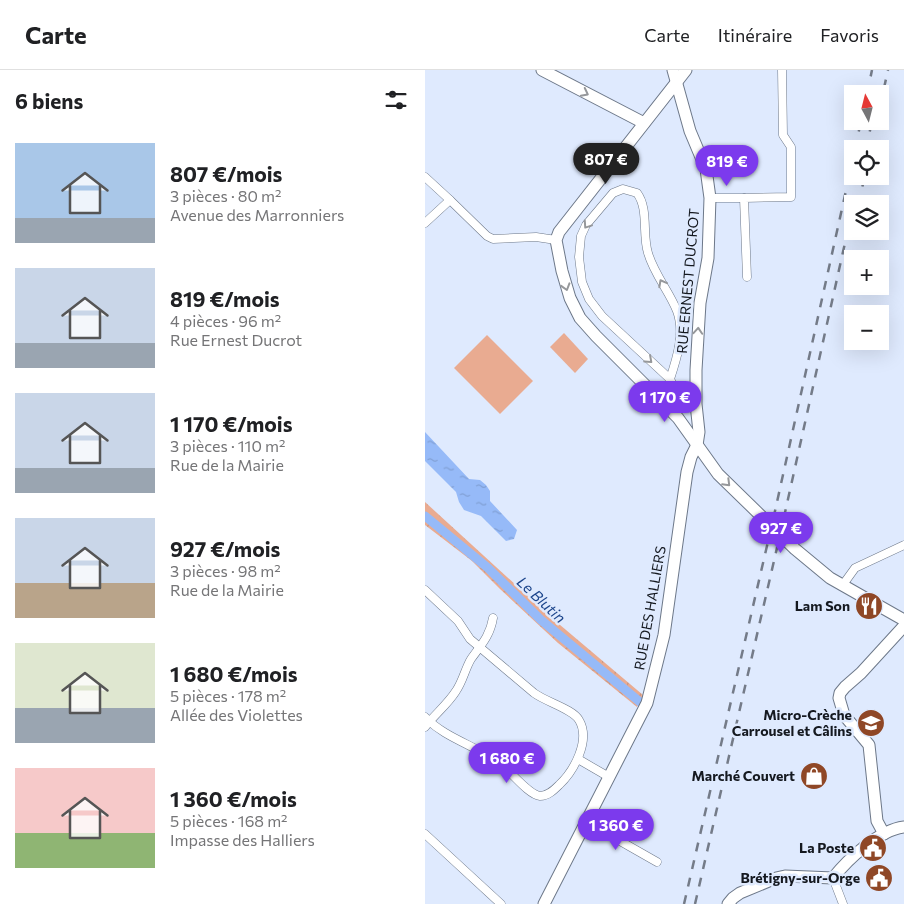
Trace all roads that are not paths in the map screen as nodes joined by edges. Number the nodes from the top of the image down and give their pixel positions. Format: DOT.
graph roads {
  1 [pos="542,70"];
  2 [pos="673,70"];
  3 [pos="782,70"];
  4 [pos="685,71"];
  5 [pos="676,82"];
  6 [pos="685,110"];
  7 [pos="644,123"];
  8 [pos="425,177"];
  9 [pos="710,198"];
  10 [pos="744,198"];
  11 [pos="450,200"];
  12 [pos="425,223"];
  13 [pos="556,240"];
  14 [pos="747,277"];
  15 [pos="670,379"];
  16 [pos="680,400"];
  17 [pos="696,400"];
  18 [pos="697,416"];
  19 [pos="678,420"];
  20 [pos="697,445"];
  21 [pos="691,458"];
  22 [pos="904,545"];
  23 [pos="842,586"];
  24 [pos="425,590"];
  25 [pos="493,618"];
  26 [pos="904,620"];
  27 [pos="904,626"];
  28 [pos="481,647"];
  29 [pos="426,722"];
  30 [pos="578,759"];
  31 [pos="609,777"];
  32 [pos="585,821"];
  33 [pos="904,827"];
  34 [pos="425,834"];
  35 [pos="884,834"];
  36 [pos="657,862"];
  37 [pos="833,878"];
  38 [pos="501,904"];
  39 [pos="544,904"];
  40 [pos="728,904"];
  41 [pos="843,904"];
  1 -- 7 [label="main road, one-way"];
  2 -- 5 [label="main road"];
  3 -- 10 [label="street"];
  4 -- 5 [label="main road"];
  4 -- 6 [label="main road"];
  5 -- 6 [label="main road"];
  5 -- 7 [label="main road"];
  6 -- 9 [label="main road, RUE ERNEST DUCROT"];
  7 -- 13 [label="main road"];
  8 -- 11 [label="street"];
  9 -- 10 [label="street"];
  17 -- 9 [label="main road, RUE ERNEST DUCROT, one-way"];
  10 -- 14 [label="street"];
  11 -- 12 [label="street"];
  11 -- 13 [label="street"];
  13 -- 19 [label="main road, one-way"];
  15 -- 15 [label="street, one-way"];
  15 -- 16 [label="street"];
  16 -- 17 [label="street"];
  16 -- 19 [label="street"];
  17 -- 18 [label="main road, RUE ERNEST DUCROT"];
  18 -- 19 [label="main road"];
  18 -- 20 [label="main road, RUE ERNEST DUCROT"];
  19 -- 20 [label="main road"];
  19 -- 21 [label="main road"];
  20 -- 21 [label="main road, RUE DES HALLIERS"];
  20 -- 23 [label="main road, one-way"];
  21 -- 31 [label="main road, RUE DES HALLIERS"];
  22 -- 23 [label="street"];
  23 -- 26 [label="main road"];
  24 -- 28 [label="street"];
  25 -- 28 [label="street"];
  27 -- 35 [label="main road"];
  28 -- 29 [label="street"];
  28 -- 30 [label="street"];
  29 -- 30 [label="street"];
  30 -- 31 [label="street"];
  31 -- 32 [label="main road, RUE DES HALLIERS"];
  32 -- 36 [label="street"];
  32 -- 39 [label="main road, RUE DES HALLIERS"];
  33 -- 35 [label="main road"];
  34 -- 38 [label="street"];
  35 -- 37 [label="main road"];
  37 -- 40 [label="main road"];
  37 -- 41 [label="street"];
}
